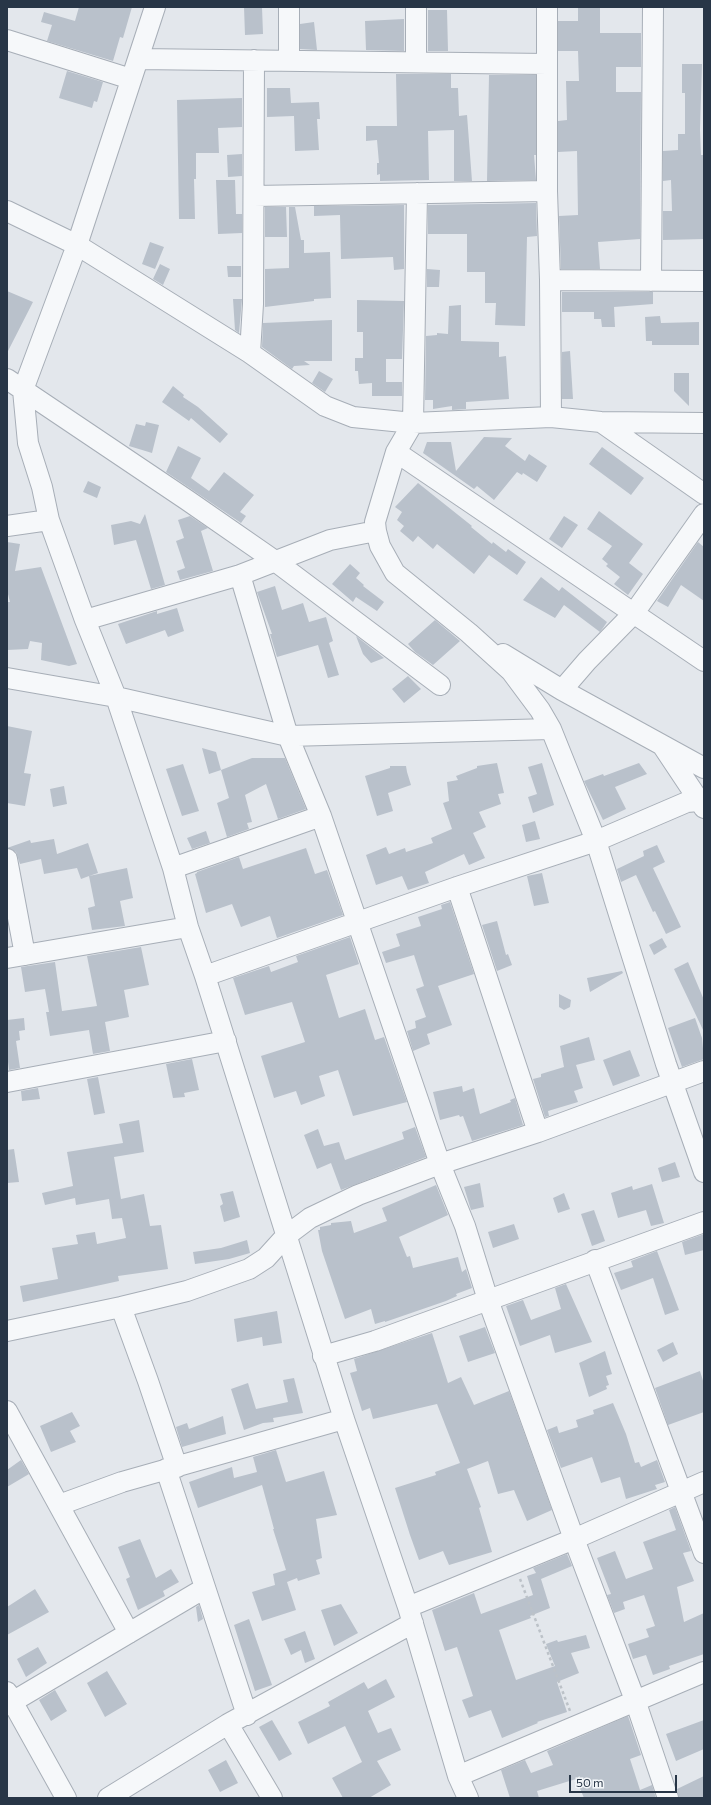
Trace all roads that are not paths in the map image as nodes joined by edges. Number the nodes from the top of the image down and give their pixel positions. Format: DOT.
graph roads {
  1 [pos="155,7"];
  2 [pos="289,7"];
  3 [pos="416,7"];
  4 [pos="547,7"];
  5 [pos="653,7"];
  6 [pos="7,40"];
  7 [pos="138,59"];
  8 [pos="254,60"];
  9 [pos="289,60"];
  10 [pos="416,62"];
  11 [pos="547,64"];
  12 [pos="131,79"];
  13 [pos="547,191"];
  14 [pos="417,193"];
  15 [pos="254,196"];
  16 [pos="7,211"];
  17 [pos="77,245"];
  18 [pos="550,280"];
  19 [pos="652,281"];
  20 [pos="704,281"];
  21 [pos="250,353"];
  22 [pos="15,385"];
  23 [pos="551,417"];
  24 [pos="601,422"];
  25 [pos="413,423"];
  26 [pos="704,424"];
  27 [pos="396,452"];
  28 [pos="704,494"];
  29 [pos="704,514"];
  30 [pos="49,520"];
  31 [pos="7,526"];
  32 [pos="376,531"];
  33 [pos="275,561"];
  34 [pos="240,574"];
  35 [pos="634,613"];
  36 [pos="84,620"];
  37 [pos="469,633"];
  38 [pos="704,661"];
  39 [pos="7,678"];
  40 [pos="440,685"];
  41 [pos="562,690"];
  42 [pos="116,697"];
  43 [pos="551,729"];
  44 [pos="288,736"];
  45 [pos="660,742"];
  46 [pos="704,768"];
  47 [pos="701,805"];
  48 [pos="321,816"];
  49 [pos="596,841"];
  50 [pos="7,859"];
  51 [pos="173,868"];
  52 [pos="457,887"];
  53 [pos="358,922"];
  54 [pos="188,927"];
  55 [pos="16,956"];
  56 [pos="205,976"];
  57 [pos="226,1041"];
  58 [pos="704,1071"];
  59 [pos="7,1082"];
  60 [pos="672,1082"];
  61 [pos="538,1132"];
  62 [pos="440,1164"];
  63 [pos="704,1172"];
  64 [pos="704,1222"];
  65 [pos="286,1236"];
  66 [pos="595,1260"];
  67 [pos="488,1300"];
  68 [pos="121,1307"];
  69 [pos="7,1331"];
  70 [pos="323,1356"];
  71 [pos="7,1411"];
  72 [pos="344,1419"];
  73 [pos="172,1468"];
  74 [pos="704,1482"];
  75 [pos="682,1492"];
  76 [pos="59,1505"];
  77 [pos="574,1539"];
  78 [pos="704,1553"];
  79 [pos="205,1588"];
  80 [pos="410,1615"];
  81 [pos="129,1633"];
  82 [pos="704,1672"];
  83 [pos="9,1699"];
  84 [pos="635,1700"];
  85 [pos="247,1715"];
  86 [pos="228,1724"];
  87 [pos="458,1776"];
  88 [pos="128,1793"];
  89 [pos="66,1798"];
  90 [pos="108,1798"];
  91 [pos="272,1798"];
  92 [pos="468,1798"];
  93 [pos="668,1798"];
  1 -- 7 [label="street"];
  2 -- 9 [label="street"];
  3 -- 10 [label="street"];
  4 -- 11 [label="street"];
  5 -- 19 [label="street"];
  6 -- 12 [label="street"];
  7 -- 8 [label="street"];
  7 -- 12 [label="street"];
  8 -- 9 [label="street"];
  8 -- 15 [label="street"];
  9 -- 10 [label="street"];
  10 -- 11 [label="street"];
  11 -- 13 [label="street"];
  12 -- 17 [label="street"];
  13 -- 14 [label="street"];
  13 -- 18 [label="street"];
  14 -- 15 [label="street"];
  14 -- 25 [label="street"];
  15 -- 21 [label="street"];
  16 -- 17 [label="street"];
  17 -- 21 [label="street"];
  17 -- 22 [label="street"];
  18 -- 19 [label="street"];
  18 -- 23 [label="street"];
  19 -- 20 [label="street"];
  21 -- 25 [label="street"];
  22 -- 30 [label="street"];
  22 -- 33 [label="street"];
  23 -- 24 [label="street"];
  23 -- 25 [label="street"];
  24 -- 26 [label="street"];
  24 -- 28 [label="street"];
  25 -- 27 [label="street"];
  27 -- 32 [label="street"];
  27 -- 35 [label="street"];
  29 -- 35 [label="street"];
  30 -- 31 [label="street"];
  30 -- 36 [label="street"];
  32 -- 33 [label="street"];
  32 -- 37 [label="street"];
  33 -- 34 [label="street"];
  33 -- 40 [label="street"];
  34 -- 36 [label="street"];
  34 -- 44 [label="street"];
  35 -- 38 [label="street"];
  35 -- 41 [label="street"];
  36 -- 42 [label="street"];
  37 -- 41 [label="street"];
  37 -- 43 [label="street"];
  39 -- 42 [label="street"];
  41 -- 45 [label="street"];
  42 -- 44 [label="street"];
  42 -- 51 [label="street"];
  43 -- 44 [label="street"];
  43 -- 49 [label="street"];
  44 -- 48 [label="street"];
  45 -- 46 [label="street"];
  45 -- 47 [label="street"];
  47 -- 49 [label="street"];
  48 -- 51 [label="street"];
  48 -- 53 [label="street"];
  49 -- 52 [label="street"];
  49 -- 60 [label="street"];
  50 -- 55 [label="street"];
  51 -- 54 [label="street"];
  52 -- 53 [label="street"];
  52 -- 61 [label="street"];
  53 -- 56 [label="street"];
  53 -- 62 [label="street"];
  54 -- 55 [label="street"];
  54 -- 56 [label="street"];
  56 -- 57 [label="street"];
  57 -- 59 [label="street"];
  57 -- 65 [label="street"];
  58 -- 60 [label="street"];
  60 -- 61 [label="street"];
  60 -- 63 [label="street"];
  61 -- 62 [label="street"];
  62 -- 65 [label="street"];
  62 -- 67 [label="street"];
  64 -- 66 [label="street"];
  65 -- 68 [label="street"];
  65 -- 70 [label="street"];
  66 -- 67 [label="street"];
  66 -- 75 [label="street"];
  67 -- 70 [label="street"];
  67 -- 77 [label="street"];
  68 -- 69 [label="street"];
  68 -- 73 [label="street"];
  70 -- 72 [label="street"];
  71 -- 76 [label="street"];
  72 -- 73 [label="street"];
  72 -- 80 [label="street"];
  73 -- 76 [label="street"];
  73 -- 79 [label="street"];
  74 -- 75 [label="street"];
  75 -- 77 [label="street"];
  75 -- 78 [label="street"];
  76 -- 81 [label="street"];
  77 -- 80 [label="street"];
  77 -- 84 [label="street"];
  79 -- 81 [label="street"];
  79 -- 85 [label="street"];
  80 -- 85 [label="street"];
  80 -- 87 [label="street"];
  81 -- 83 [label="street"];
  82 -- 84 [label="street"];
  83 -- 89 [label="street"];
  84 -- 87 [label="street"];
  84 -- 93 [label="street"];
  85 -- 86 [label="street"];
  86 -- 88 [label="street"];
  86 -- 91 [label="street"];
  87 -- 92 [label="street"];
  88 -- 90 [label="street"];
}
